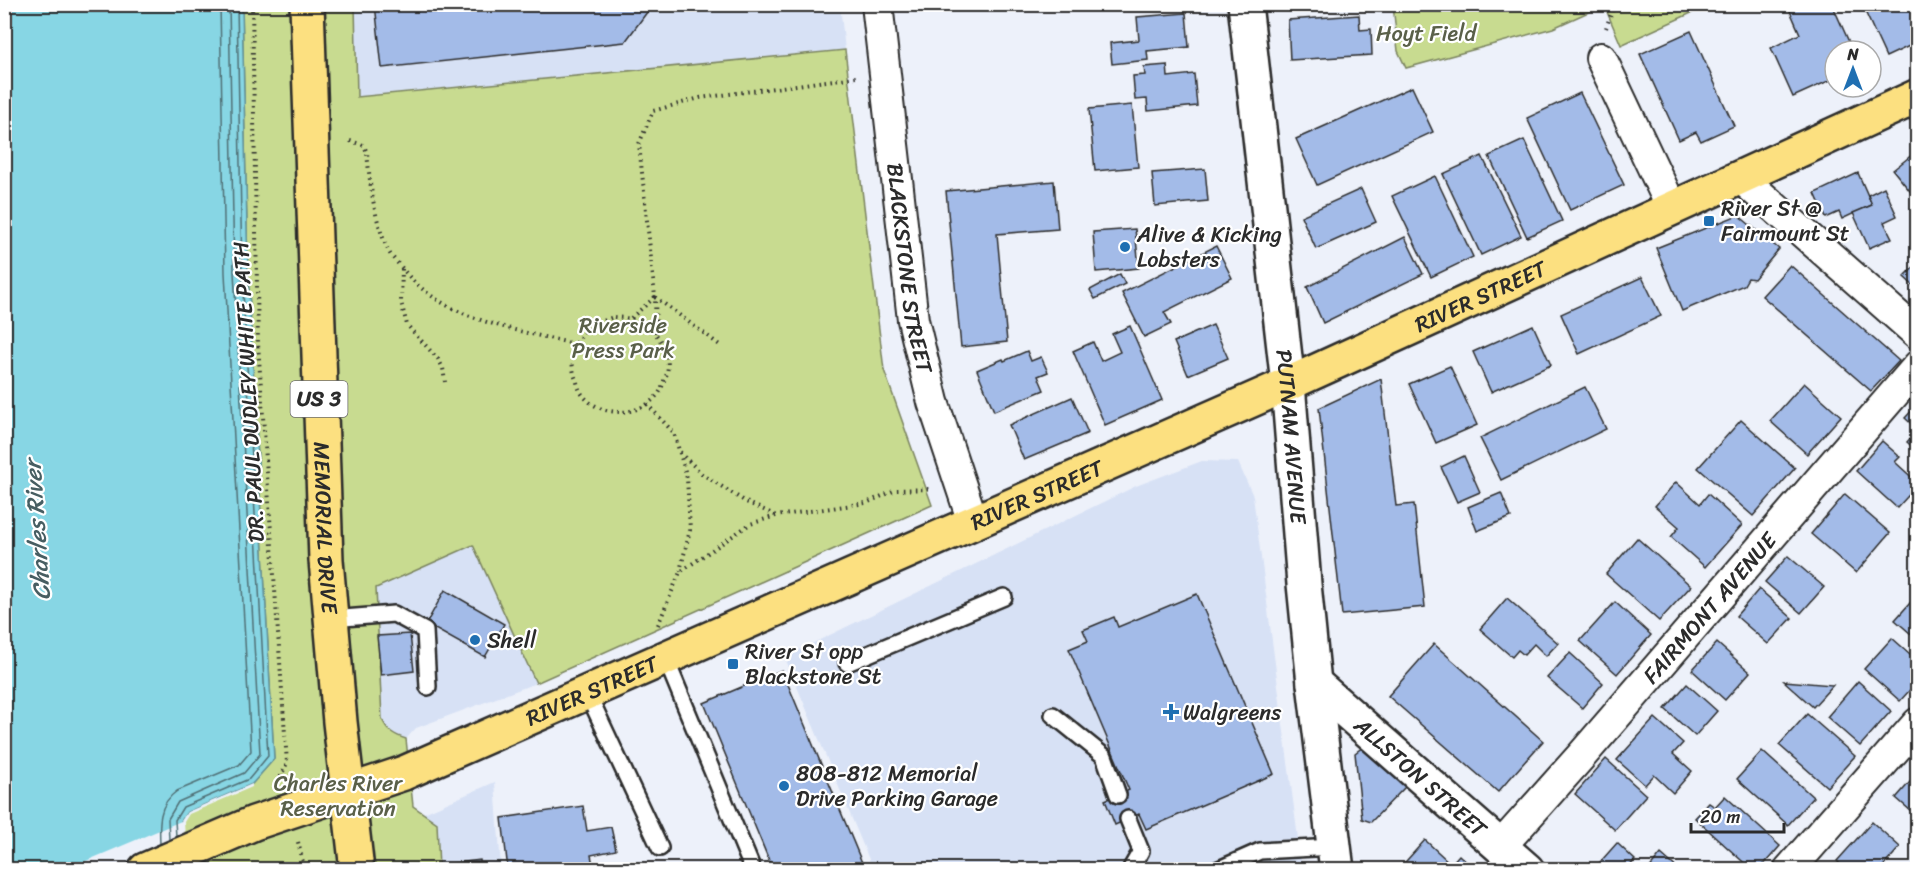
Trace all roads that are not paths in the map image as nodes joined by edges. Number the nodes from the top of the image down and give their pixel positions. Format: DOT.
graph roads {
  1 [pos="307,4"];
  2 [pos="877,4"];
  3 [pos="1245,4"];
  4 [pos="1601,58"];
  5 [pos="1917,96"];
  6 [pos="1740,177"];
  7 [pos="1672,208"];
  8 [pos="1917,334"];
  9 [pos="1917,366"];
  10 [pos="1288,384"];
  11 [pos="974,522"];
  12 [pos="1004,597"];
  13 [pos="331,619"];
  14 [pos="665,657"];
  15 [pos="847,663"];
  16 [pos="1314,683"];
  17 [pos="428,687"];
  18 [pos="587,692"];
  19 [pos="1053,715"];
  20 [pos="1917,723"];
  21 [pos="348,792"];
  22 [pos="1118,795"];
  23 [pos="1128,819"];
  24 [pos="1500,847"];
  25 [pos="660,848"];
  26 [pos="1336,858"];
  27 [pos="145,870"];
  28 [pos="357,870"];
  29 [pos="753,870"];
  30 [pos="1130,870"];
  31 [pos="1216,870"];
  32 [pos="1527,870"];
  33 [pos="1789,870"];
  1 -- 13 [label="main road, MEMORIAL DRIVE / US 3"];
  2 -- 11 [label="street, BLACKSTONE STREET"];
  3 -- 10 [label="main road, PUTNAM AVENUE"];
  4 -- 7 [label="street"];
  5 -- 6 [label="main road, RIVER STREET"];
  6 -- 7 [label="main road, RIVER STREET"];
  6 -- 8 [label="street"];
  7 -- 10 [label="main road, RIVER STREET"];
  9 -- 24 [label="street, FAIRMONT AVENUE"];
  10 -- 11 [label="main road, RIVER STREET"];
  10 -- 16 [label="main road, PUTNAM AVENUE"];
  11 -- 14 [label="main road, RIVER STREET"];
  12 -- 15 [label="lane"];
  13 -- 17 [label="lane"];
  13 -- 21 [label="main road, MEMORIAL DRIVE / US 3"];
  14 -- 18 [label="main road, RIVER STREET"];
  14 -- 29 [label="lane"];
  16 -- 24 [label="main road, ALLSTON STREET"];
  16 -- 26 [label="main road, PUTNAM AVENUE"];
  18 -- 21 [label="main road, RIVER STREET"];
  18 -- 25 [label="lane"];
  19 -- 22 [label="lane"];
  20 -- 33 [label="street"];
  21 -- 27 [label="main road, RIVER STREET"];
  21 -- 28 [label="main road, MEMORIAL DRIVE / US 3"];
  23 -- 30 [label="lane"];
  24 -- 32 [label="main road, ALLSTON STREET"];
  26 -- 31 [label="lane"];
}
